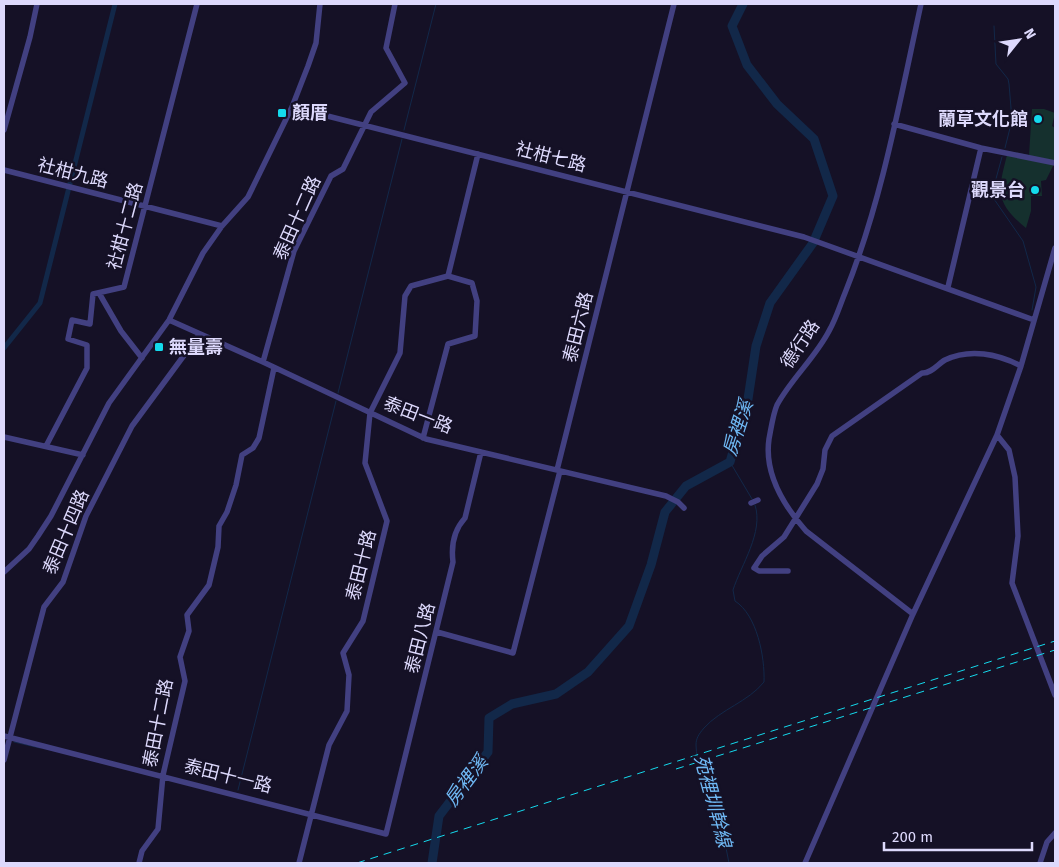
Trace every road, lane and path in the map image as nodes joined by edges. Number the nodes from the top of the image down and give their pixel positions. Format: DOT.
graph roads {
  1 [pos="37,4"];
  2 [pos="197,4"];
  3 [pos="320,4"];
  4 [pos="395,4"];
  5 [pos="674,4"];
  6 [pos="921,4"];
  7 [pos="292,106"];
  8 [pos="894,124"];
  9 [pos="366,125"];
  10 [pos="4,130"];
  11 [pos="981,148"];
  12 [pos="478,154"];
  13 [pos="1055,163"];
  14 [pos="4,170"];
  15 [pos="628,192"];
  16 [pos="146,207"];
  17 [pos="222,226"];
  18 [pos="1055,248"];
  19 [pos="858,256"];
  20 [pos="448,276"];
  21 [pos="948,287"];
  22 [pos="99,293"];
  23 [pos="169,320"];
  24 [pos="1034,320"];
  25 [pos="199,335"];
  26 [pos="142,358"];
  27 [pos="263,362"];
  28 [pos="1021,366"];
  29 [pos="274,368"];
  30 [pos="370,413"];
  31 [pos="996,435"];
  32 [pos="4,437"];
  33 [pos="423,438"];
  34 [pos="46,446"];
  35 [pos="481,452"];
  36 [pos="83,455"];
  37 [pos="558,471"];
  38 [pos="758,500"];
  39 [pos="751,503"];
  40 [pos="684,508"];
  41 [pos="795,519"];
  42 [pos="788,571"];
  43 [pos="4,572"];
  44 [pos="913,614"];
  45 [pos="437,632"];
  46 [pos="1055,695"];
  47 [pos="4,736"];
  48 [pos="11,736"];
  49 [pos="4,760"];
  50 [pos="163,775"];
  51 [pos="312,813"];
  52 [pos="1055,833"];
  53 [pos="386,834"];
  54 [pos="139,863"];
  55 [pos="299,863"];
  56 [pos="805,863"];
  57 [pos="1040,863"];
  1 -- 10 [label="street"];
  2 -- 16 [label="street, 社柑十二路"];
  3 -- 7 [label="street"];
  4 -- 9 [label="street, 泰田十二路"];
  5 -- 15 [label="street, 泰田六路"];
  6 -- 8 [label="street, 德行路"];
  7 -- 9 [label="street, 社柑七路"];
  7 -- 17 [label="street"];
  8 -- 11 [label="street"];
  8 -- 19 [label="street, 德行路"];
  9 -- 12 [label="street, 社柑七路"];
  9 -- 27 [label="street, 泰田十二路"];
  11 -- 13 [label="street"];
  11 -- 21 [label="street"];
  12 -- 15 [label="street, 社柑七路"];
  12 -- 20 [label="street"];
  14 -- 16 [label="street, 社柑九路"];
  15 -- 19 [label="street, 社柑七路"];
  15 -- 37 [label="street, 泰田六路"];
  16 -- 17 [label="street, 社柑九路"];
  16 -- 22 [label="street, 社柑十二路"];
  17 -- 23 [label="street"];
  18 -- 24 [label="street"];
  19 -- 21 [label="street, 社柑七路"];
  19 -- 41 [label="street, 德行路"];
  20 -- 30 [label="street, 泰田十路"];
  20 -- 33 [label="street"];
  21 -- 24 [label="street, 社柑七路"];
  22 -- 26 [label="street"];
  22 -- 34 [label="street, 社柑十二路"];
  23 -- 25 [label="street, 泰田一路"];
  23 -- 26 [label="street"];
  24 -- 28 [label="street"];
  25 -- 27 [label="street, 泰田一路"];
  25 -- 48 [label="street, 泰田十四路"];
  26 -- 36 [label="street"];
  27 -- 29 [label="street, 泰田一路"];
  28 -- 31 [label="street"];
  28 -- 41 [label="street"];
  29 -- 30 [label="street, 泰田一路"];
  29 -- 50 [label="street, 泰田十二路"];
  30 -- 33 [label="street, 泰田一路"];
  30 -- 51 [label="street, 泰田十路"];
  31 -- 44 [label="street"];
  31 -- 46 [label="street"];
  32 -- 34 [label="street"];
  33 -- 35 [label="street, 泰田一路"];
  34 -- 36 [label="street"];
  35 -- 37 [label="street, 泰田一路"];
  35 -- 45 [label="street, 泰田八路"];
  36 -- 43 [label="street"];
  37 -- 40 [label="street, 泰田一路"];
  37 -- 45 [label="street, 泰田六路"];
  38 -- 39 [label="street"];
  41 -- 42 [label="street"];
  41 -- 44 [label="street, 德行路"];
  44 -- 56 [label="street"];
  45 -- 53 [label="street, 泰田八路"];
  47 -- 48 [label="street, 泰田十一路"];
  48 -- 49 [label="street, 泰田十四路"];
  48 -- 50 [label="street, 泰田十一路"];
  50 -- 51 [label="street, 泰田十一路"];
  50 -- 54 [label="street, 泰田十二路"];
  51 -- 53 [label="street, 泰田十一路"];
  51 -- 55 [label="street, 泰田十路"];
  52 -- 57 [label="street"];
}
